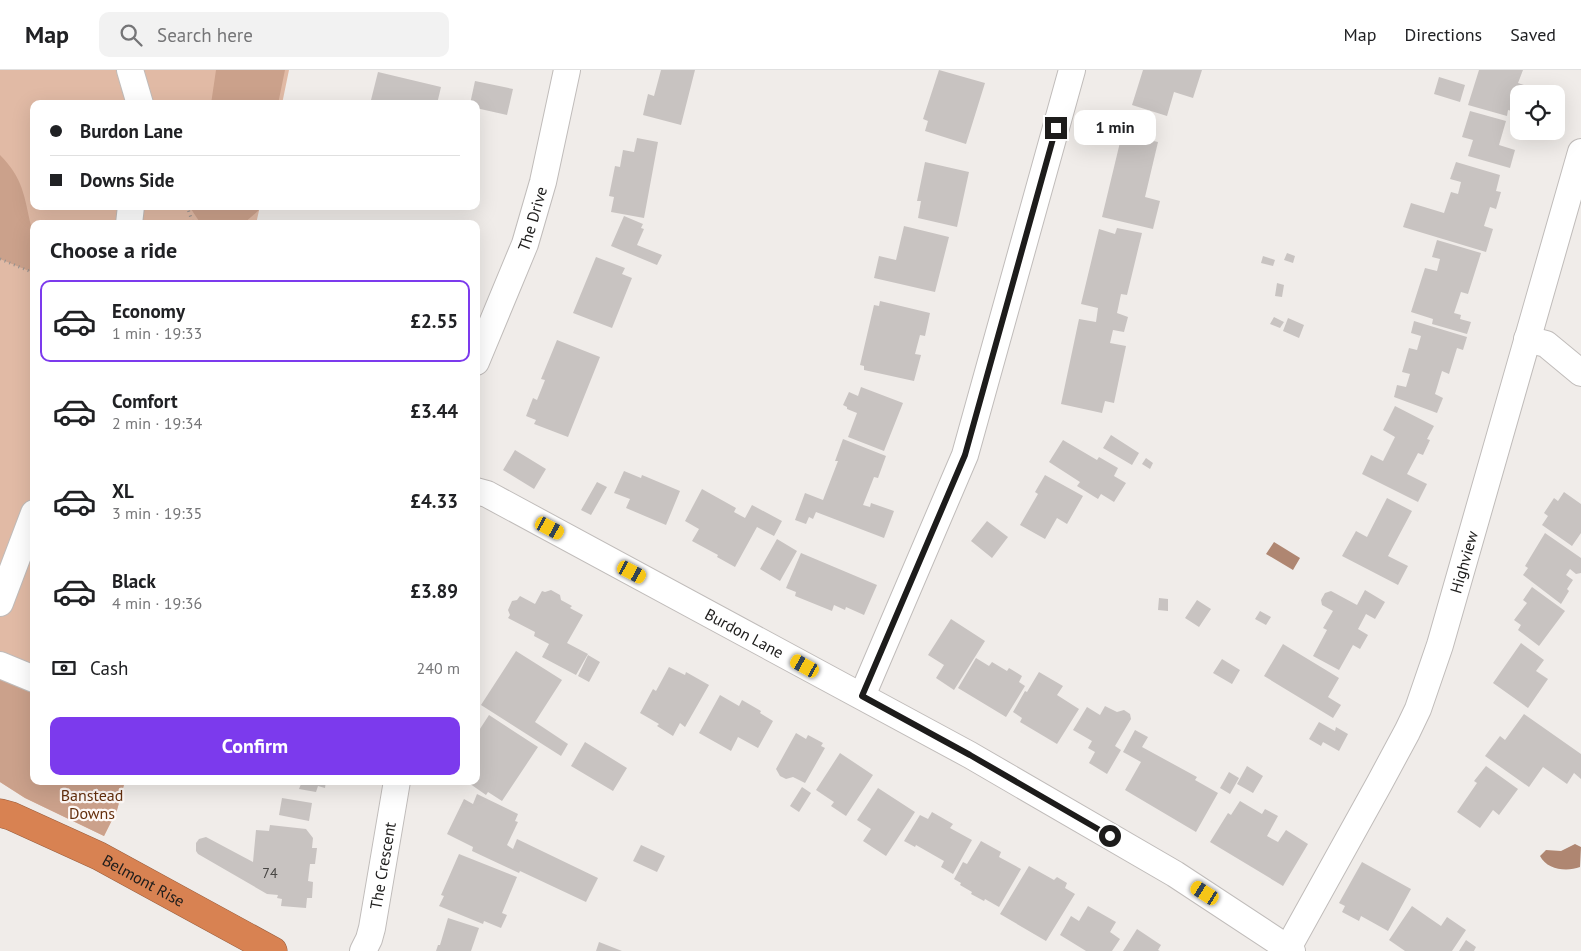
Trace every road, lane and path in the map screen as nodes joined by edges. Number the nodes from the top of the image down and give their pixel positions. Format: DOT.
graph roads {
  1 [pos="130,70"];
  2 [pos="567,70"];
  3 [pos="1072,70"];
  4 [pos="139,100"];
  5 [pos="1581,152"];
  6 [pos="0,259"];
  7 [pos="30,271"];
  8 [pos="1527,339"];
  9 [pos="480,352"];
  10 [pos="1581,373"];
  11 [pos="480,492"];
  12 [pos="30,524"];
  13 [pos="0,604"];
  14 [pos="0,665"];
  15 [pos="30,677"];
  16 [pos="862,696"];
  17 [pos="396,785"];
  18 [pos="4,812"];
  19 [pos="1290,949"];
  20 [pos="273,951"];
  21 [pos="363,951"];
  1 -- 4 [label="street"];
  2 -- 9 [label="street, The Drive"];
  3 -- 16 [label="street"];
  5 -- 8 [label="street, Highview"];
  6 -- 7 [label="path"];
  8 -- 10 [label="street"];
  8 -- 19 [label="street, Highview"];
  11 -- 16 [label="street, Burdon Lane"];
  12 -- 13 [label="street"];
  14 -- 15 [label="street"];
  16 -- 19 [label="street, Burdon Lane"];
  17 -- 21 [label="street, The Crescent"];
  18 -- 20 [label="highway, Belmont Rise"];
}
